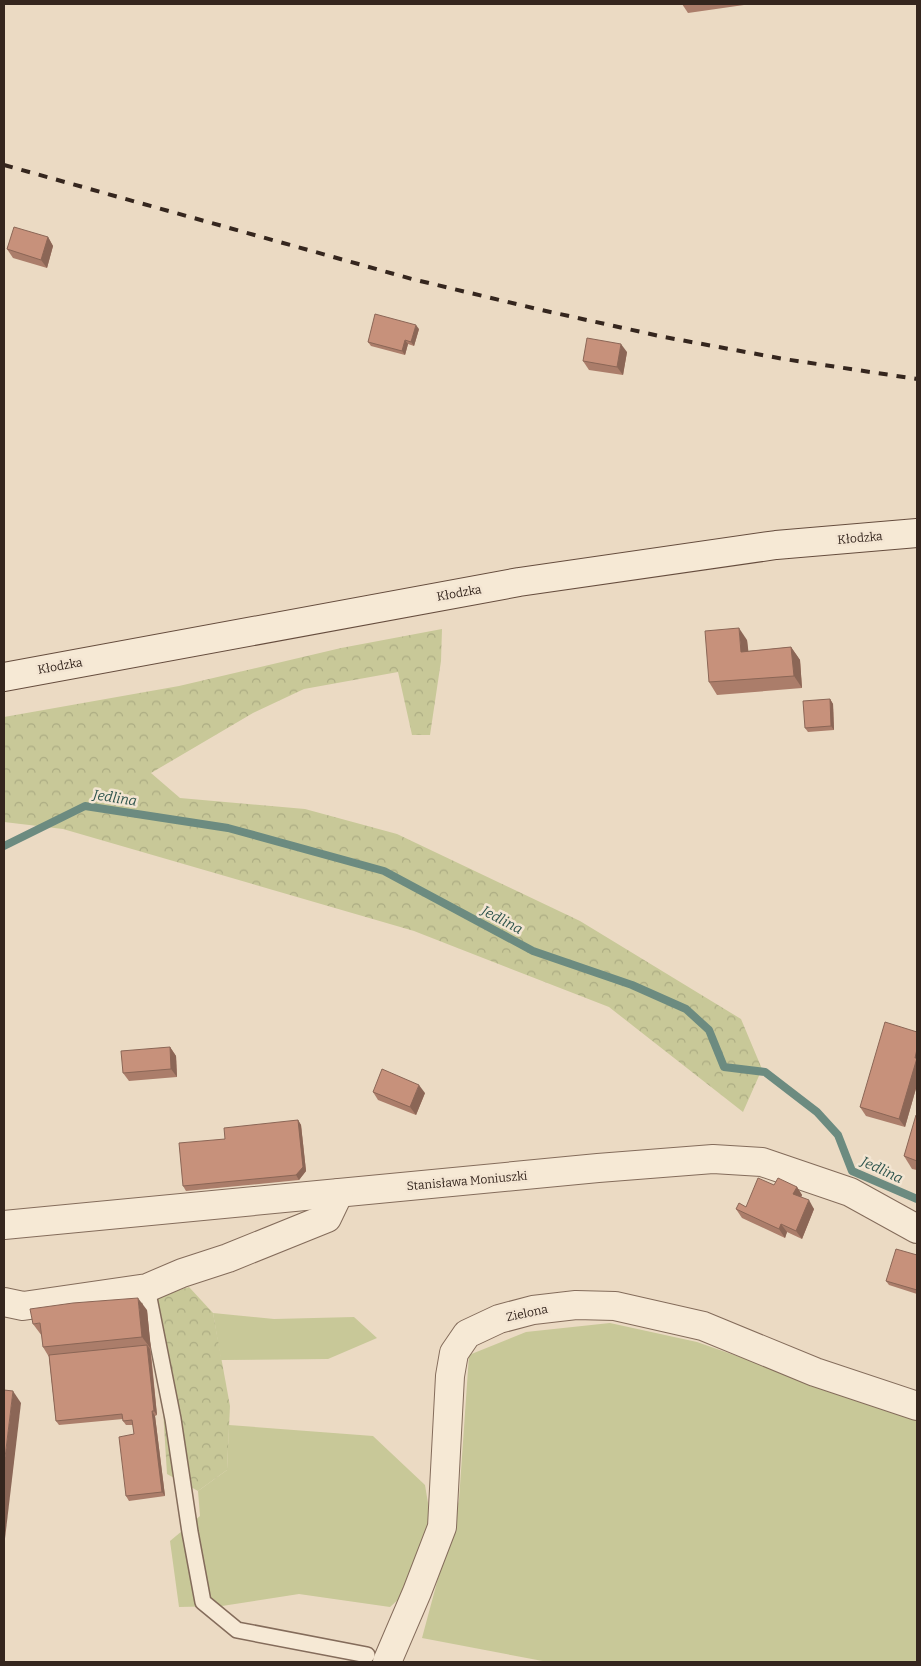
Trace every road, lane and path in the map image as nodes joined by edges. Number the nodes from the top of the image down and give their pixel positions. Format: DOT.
graph roads {
  1 [pos="917,533"];
  2 [pos="4,676"];
  3 [pos="339,1193"];
  4 [pos="4,1226"];
  5 [pos="917,1229"];
  6 [pos="147,1288"];
  7 [pos="4,1302"];
  8 [pos="917,1406"];
  9 [pos="381,1659"];
  1 -- 2 [label="street, Kłodzka"];
  3 -- 4 [label="street, Stanisława Moniuszki"];
  3 -- 5 [label="street, Stanisława Moniuszki"];
  3 -- 6 [label="street"];
  6 -- 7 [label="street"];
  6 -- 9 [label="lane"];
  8 -- 9 [label="street, Zielona"];
}
